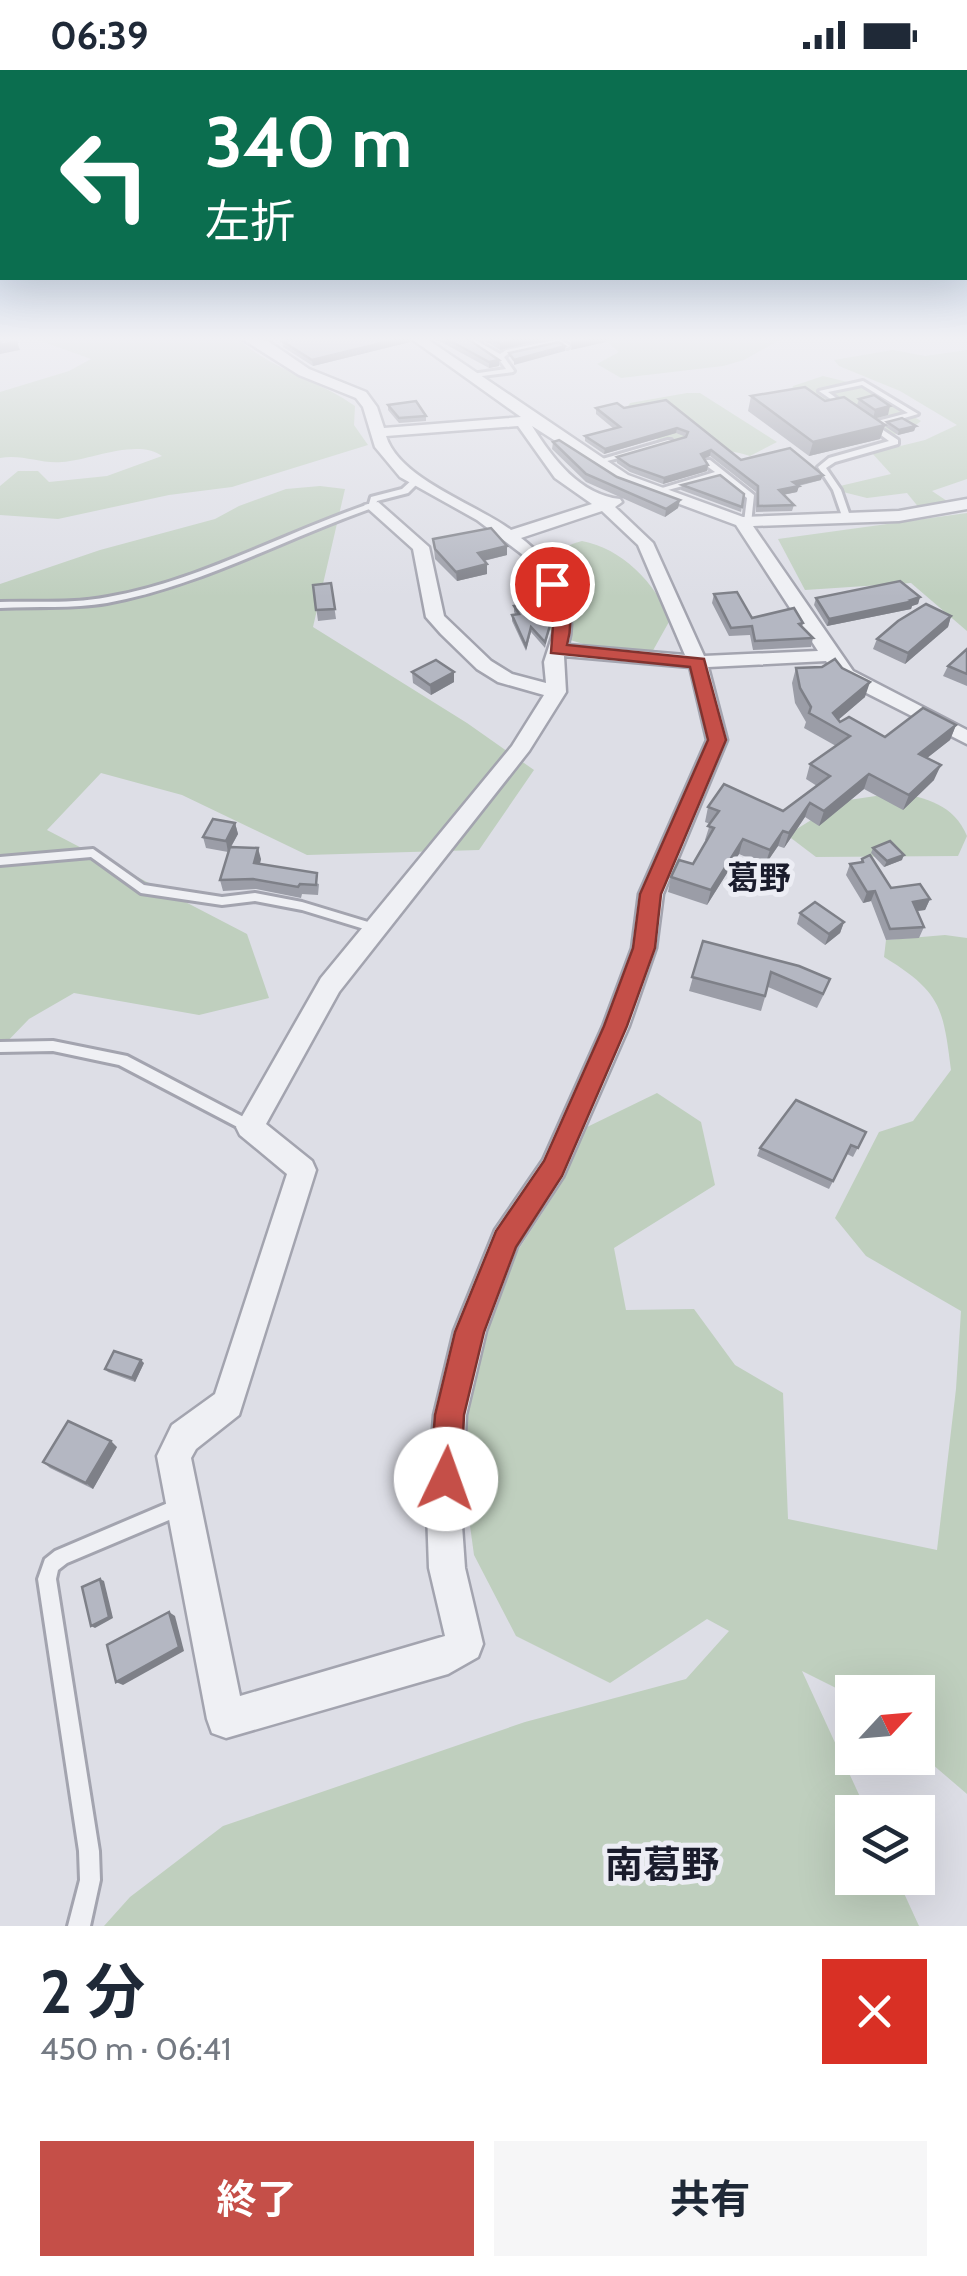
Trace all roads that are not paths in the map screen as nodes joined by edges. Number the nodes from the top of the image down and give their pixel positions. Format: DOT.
graph roads {
  1 [pos="375,424"];
  2 [pos="511,424"];
  3 [pos="530,424"];
  4 [pos="532,424"];
  5 [pos="869,424"];
  6 [pos="880,424"];
  7 [pos="872,426"];
  8 [pos="378,433"];
  9 [pos="680,439"];
  10 [pos="596,462"];
  11 [pos="708,462"];
  12 [pos="721,472"];
  13 [pos="416,481"];
  14 [pos="654,493"];
  15 [pos="603,504"];
  16 [pos="967,504"];
  17 [pos="372,505"];
  18 [pos="847,519"];
  19 [pos="745,522"];
  20 [pos="509,536"];
  21 [pos="0,605"];
  22 [pos="557,650"];
  23 [pos="829,654"];
  24 [pos="698,662"];
  25 [pos="556,692"];
  26 [pos="967,738"];
  27 [pos="0,860"];
  28 [pos="374,928"];
  29 [pos="0,1047"];
  30 [pos="250,1127"];
  31 [pos="184,1506"];
  32 [pos="79,1926"];
  1 -- 8 [label="street"];
  2 -- 8 [label="street"];
  3 -- 15 [label="street"];
  4 -- 10 [label="street"];
  5 -- 7 [label="lane"];
  6 -- 7 [label="lane"];
  7 -- 18 [label="lane"];
  8 -- 13 [label="street"];
  9 -- 10 [label="lane"];
  10 -- 14 [label="street"];
  11 -- 12 [label="lane"];
  12 -- 14 [label="lane"];
  12 -- 19 [label="lane"];
  13 -- 17 [label="lane"];
  13 -- 20 [label="street"];
  14 -- 15 [label="street"];
  14 -- 19 [label="street"];
  15 -- 20 [label="street"];
  15 -- 24 [label="street"];
  16 -- 18 [label="street"];
  17 -- 21 [label="lane"];
  17 -- 25 [label="street"];
  18 -- 19 [label="street"];
  19 -- 23 [label="street"];
  20 -- 22 [label="street"];
  22 -- 24 [label="street"];
  22 -- 25 [label="street"];
  23 -- 24 [label="street"];
  23 -- 26 [label="street"];
  24 -- 31 [label="street"];
  25 -- 28 [label="street"];
  27 -- 28 [label="lane"];
  28 -- 30 [label="street"];
  29 -- 30 [label="lane"];
  30 -- 31 [label="street"];
  31 -- 32 [label="lane"];
}
